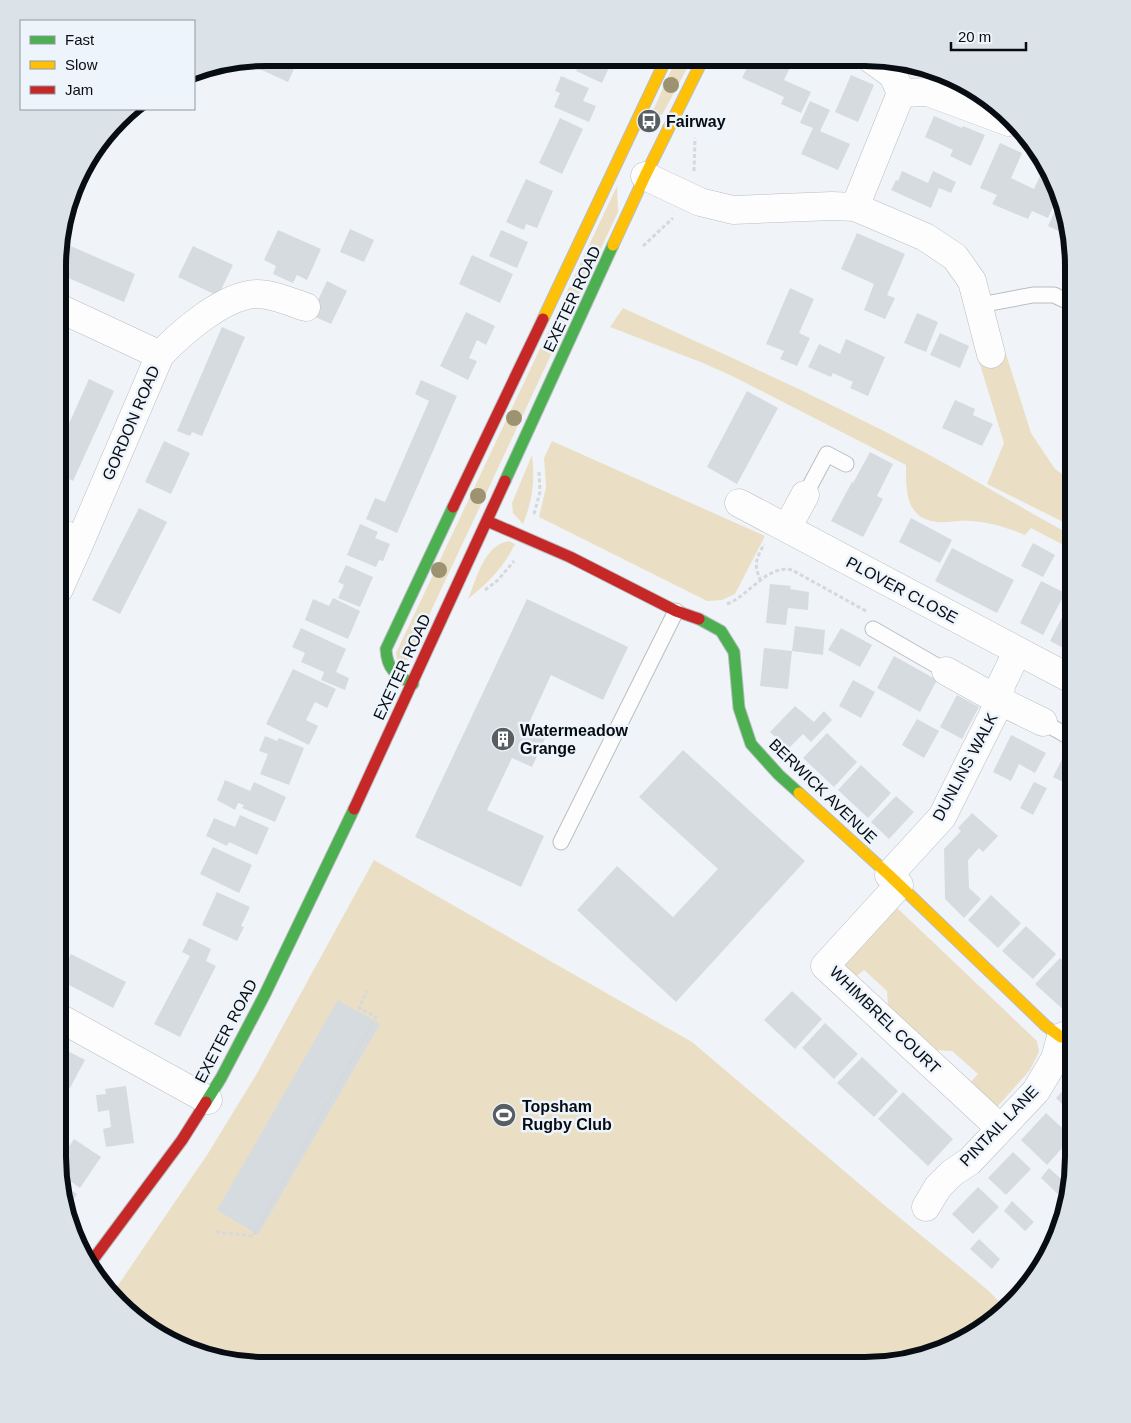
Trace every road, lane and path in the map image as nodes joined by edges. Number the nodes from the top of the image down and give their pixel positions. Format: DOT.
graph roads {
  1 [pos="663,66"];
  2 [pos="700,66"];
  3 [pos="882,67"];
  4 [pos="901,93"];
  5 [pos="999,118"];
  6 [pos="645,176"];
  7 [pos="855,207"];
  8 [pos="1065,300"];
  9 [pos="980,305"];
  10 [pos="306,307"];
  11 [pos="66,311"];
  12 [pos="991,354"];
  13 [pos="160,355"];
  14 [pos="846,464"];
  15 [pos="805,495"];
  16 [pos="739,503"];
  17 [pos="487,521"];
  18 [pos="781,525"];
  19 [pos="70,537"];
  20 [pos="66,556"];
  21 [pos="761,580"];
  22 [pos="720,607"];
  23 [pos="676,611"];
  24 [pos="868,612"];
  25 [pos="873,629"];
  26 [pos="1017,652"];
  27 [pos="946,671"];
  28 [pos="1065,676"];
  29 [pos="413,684"];
  30 [pos="1000,701"];
  31 [pos="1044,722"];
  32 [pos="1065,734"];
  33 [pos="561,842"];
  34 [pos="894,880"];
  35 [pos="368,991"];
  36 [pos="66,1022"];
  37 [pos="1065,1034"];
  38 [pos="1065,1039"];
  39 [pos="208,1100"];
  40 [pos="1000,1128"];
  41 [pos="926,1207"];
  42 [pos="216,1232"];
  43 [pos="94,1258"];
  1 -- 29 [label="street"];
  2 -- 6 [label="street, EXETER ROAD"];
  3 -- 4 [label="street"];
  4 -- 5 [label="street"];
  4 -- 7 [label="street"];
  6 -- 7 [label="street"];
  6 -- 17 [label="street, EXETER ROAD"];
  7 -- 9 [label="street"];
  8 -- 9 [label="lane"];
  9 -- 12 [label="street"];
  10 -- 13 [label="street, GORDON ROAD"];
  11 -- 13 [label="street"];
  13 -- 19 [label="street, GORDON ROAD"];
  14 -- 15 [label="lane"];
  15 -- 18 [label="street"];
  16 -- 18 [label="street, PLOVER CLOSE"];
  17 -- 23 [label="street, BERWICK AVENUE"];
  17 -- 29 [label="street, EXETER ROAD"];
  18 -- 21 [label="path"];
  18 -- 26 [label="street, PLOVER CLOSE"];
  19 -- 20 [label="street, GORDON ROAD"];
  21 -- 22 [label="path"];
  21 -- 24 [label="path"];
  23 -- 33 [label="lane"];
  23 -- 34 [label="street, BERWICK AVENUE"];
  25 -- 27 [label="lane"];
  26 -- 28 [label="street, PLOVER CLOSE"];
  26 -- 30 [label="street"];
  27 -- 30 [label="street, DUNLINS WALK"];
  29 -- 39 [label="street, EXETER ROAD"];
  30 -- 31 [label="street, DUNLINS WALK"];
  30 -- 34 [label="street, DUNLINS WALK"];
  31 -- 32 [label="lane"];
  34 -- 37 [label="street, BERWICK AVENUE"];
  34 -- 40 [label="street, WHIMBREL COURT"];
  35 -- 42 [label="path"];
  36 -- 39 [label="street"];
  38 -- 40 [label="street, PINTAIL LANE"];
  39 -- 43 [label="street, EXETER ROAD"];
  40 -- 41 [label="street, PINTAIL LANE"];
}
